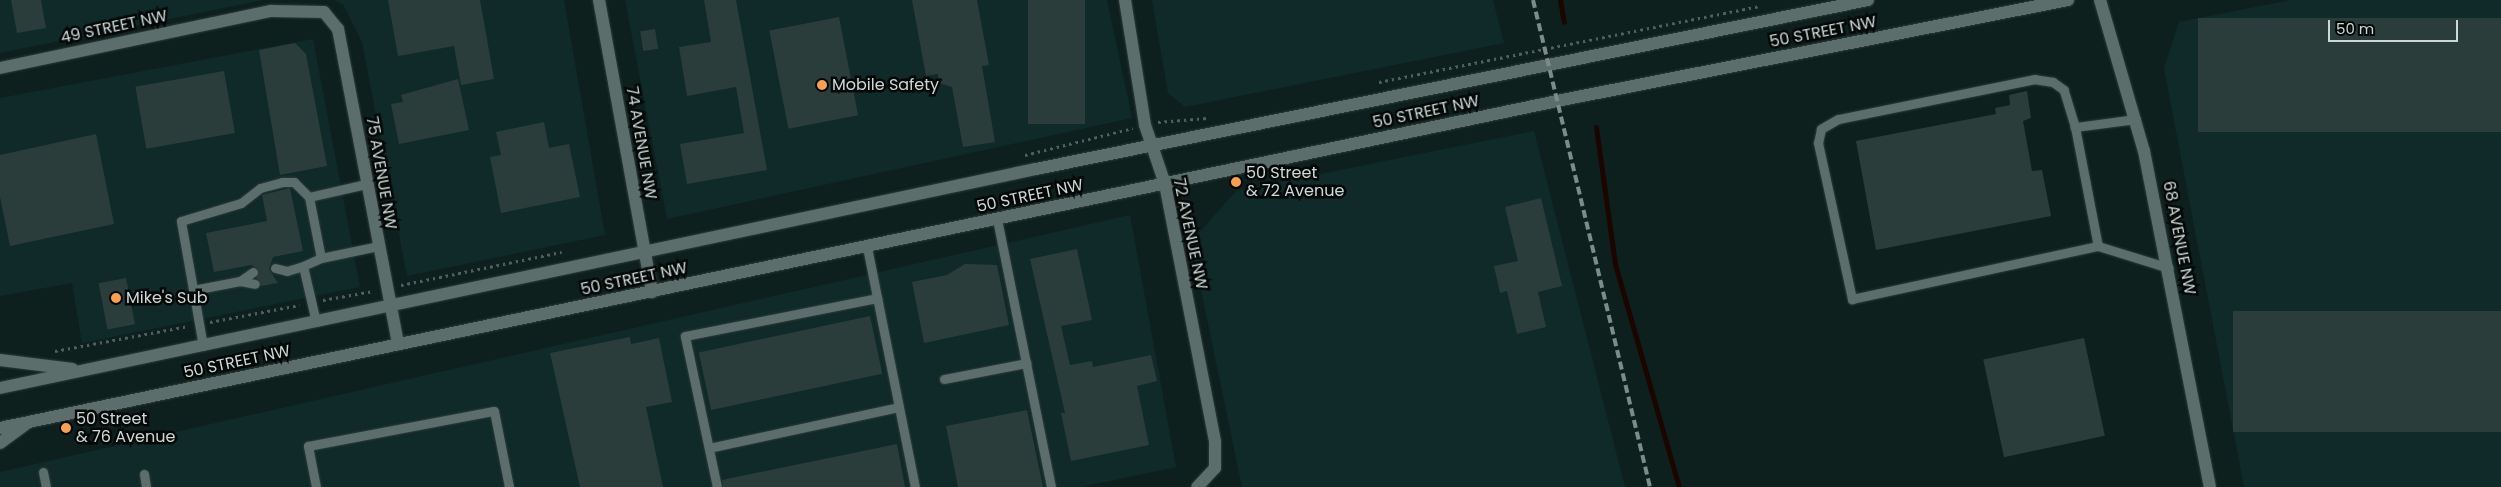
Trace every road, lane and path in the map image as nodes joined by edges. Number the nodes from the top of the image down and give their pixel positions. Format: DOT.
graph roads {
  1 [pos="599,0"];
  2 [pos="1126,0"];
  3 [pos="1868,0"];
  4 [pos="2068,0"];
  5 [pos="2100,0"];
  6 [pos="1768,4"];
  7 [pos="270,6"];
  8 [pos="324,12"];
  9 [pos="0,68"];
  10 [pos="1374,84"];
  11 [pos="1218,116"];
  12 [pos="2136,119"];
  13 [pos="1145,125"];
  14 [pos="2075,128"];
  15 [pos="1150,146"];
  16 [pos="1020,156"];
  17 [pos="366,184"];
  18 [pos="1165,184"];
  19 [pos="309,196"];
  20 [pos="997,219"];
  21 [pos="378,246"];
  22 [pos="2098,246"];
  23 [pos="866,247"];
  24 [pos="566,252"];
  25 [pos="644,253"];
  26 [pos="321,258"];
  27 [pos="303,266"];
  28 [pos="275,268"];
  29 [pos="2168,268"];
  30 [pos="287,271"];
  31 [pos="253,272"];
  32 [pos="278,278"];
  33 [pos="240,281"];
  34 [pos="255,284"];
  35 [pos="386,288"];
  36 [pos="193,290"];
  37 [pos="652,292"];
  38 [pos="877,298"];
  39 [pos="312,302"];
  40 [pos="389,307"];
  41 [pos="316,322"];
  42 [pos="199,324"];
  43 [pos="398,344"];
  44 [pos="203,346"];
  45 [pos="50,352"];
  46 [pos="0,360"];
  47 [pos="1026,363"];
  48 [pos="84,370"];
  49 [pos="944,379"];
  50 [pos="0,388"];
  51 [pos="899,407"];
  52 [pos="29,422"];
  53 [pos="0,428"];
  54 [pos="0,443"];
  55 [pos="709,448"];
  56 [pos="43,472"];
  57 [pos="144,474"];
  58 [pos="46,487"];
  59 [pos="146,487"];
  60 [pos="316,487"];
  61 [pos="508,487"];
  62 [pos="717,487"];
  63 [pos="915,487"];
  64 [pos="1051,487"];
  65 [pos="1197,487"];
  66 [pos="2210,487"];
  1 -- 25 [label="main road, 74 AVENUE NW"];
  2 -- 13 [label="main road, 72 AVENUE NW"];
  3 -- 15 [label="main road, 50 STREET NW"];
  4 -- 18 [label="main road, 50 STREET NW"];
  5 -- 12 [label="main road, 68 AVENUE NW"];
  6 -- 10 [label="path"];
  7 -- 8 [label="main road, 49 STREET NW"];
  7 -- 9 [label="main road, 49 STREET NW"];
  8 -- 17 [label="main road, 75 AVENUE NW"];
  11 -- 13 [label="path"];
  12 -- 14 [label="lane"];
  12 -- 29 [label="main road, 68 AVENUE NW"];
  13 -- 15 [label="main road, 72 AVENUE NW"];
  13 -- 16 [label="path"];
  14 -- 22 [label="lane"];
  14 -- 22 [label="lane"];
  15 -- 18 [label="main road, 72 AVENUE NW"];
  15 -- 25 [label="main road, 50 STREET NW"];
  17 -- 19 [label="lane"];
  17 -- 21 [label="main road, 75 AVENUE NW"];
  18 -- 20 [label="main road, 50 STREET NW"];
  18 -- 65 [label="main road, 72 AVENUE NW"];
  19 -- 26 [label="lane"];
  19 -- 36 [label="lane"];
  20 -- 23 [label="main road, 50 STREET NW"];
  20 -- 47 [label="lane"];
  21 -- 26 [label="lane"];
  21 -- 35 [label="main road, 75 AVENUE NW"];
  22 -- 29 [label="lane"];
  23 -- 37 [label="main road, 50 STREET NW"];
  23 -- 38 [label="lane"];
  24 -- 35 [label="path"];
  25 -- 37 [label="main road, 74 AVENUE NW"];
  25 -- 40 [label="main road, 50 STREET NW"];
  26 -- 27 [label="lane"];
  27 -- 30 [label="lane"];
  27 -- 39 [label="lane"];
  28 -- 30 [label="lane"];
  29 -- 66 [label="main road, 68 AVENUE NW"];
  30 -- 32 [label="lane"];
  31 -- 33 [label="lane"];
  33 -- 34 [label="lane"];
  33 -- 36 [label="lane"];
  35 -- 39 [label="path"];
  35 -- 40 [label="main road, 75 AVENUE NW"];
  36 -- 42 [label="lane"];
  37 -- 43 [label="main road, 50 STREET NW"];
  38 -- 51 [label="lane"];
  38 -- 55 [label="lane"];
  39 -- 41 [label="lane"];
  39 -- 42 [label="path"];
  40 -- 41 [label="main road, 50 STREET NW"];
  40 -- 43 [label="main road, 75 AVENUE NW"];
  41 -- 44 [label="main road, 50 STREET NW"];
  42 -- 44 [label="lane"];
  42 -- 45 [label="path"];
  43 -- 52 [label="main road, 50 STREET NW"];
  44 -- 48 [label="main road, 50 STREET NW"];
  46 -- 48 [label="main road"];
  47 -- 49 [label="lane"];
  47 -- 64 [label="lane"];
  48 -- 50 [label="main road, 50 STREET NW"];
  51 -- 55 [label="lane"];
  51 -- 63 [label="lane"];
  52 -- 53 [label="main road, 50 STREET NW"];
  52 -- 54 [label="main road"];
  55 -- 62 [label="lane"];
  56 -- 58 [label="lane"];
  57 -- 59 [label="lane"];
  60 -- 61 [label="lane"];
}
